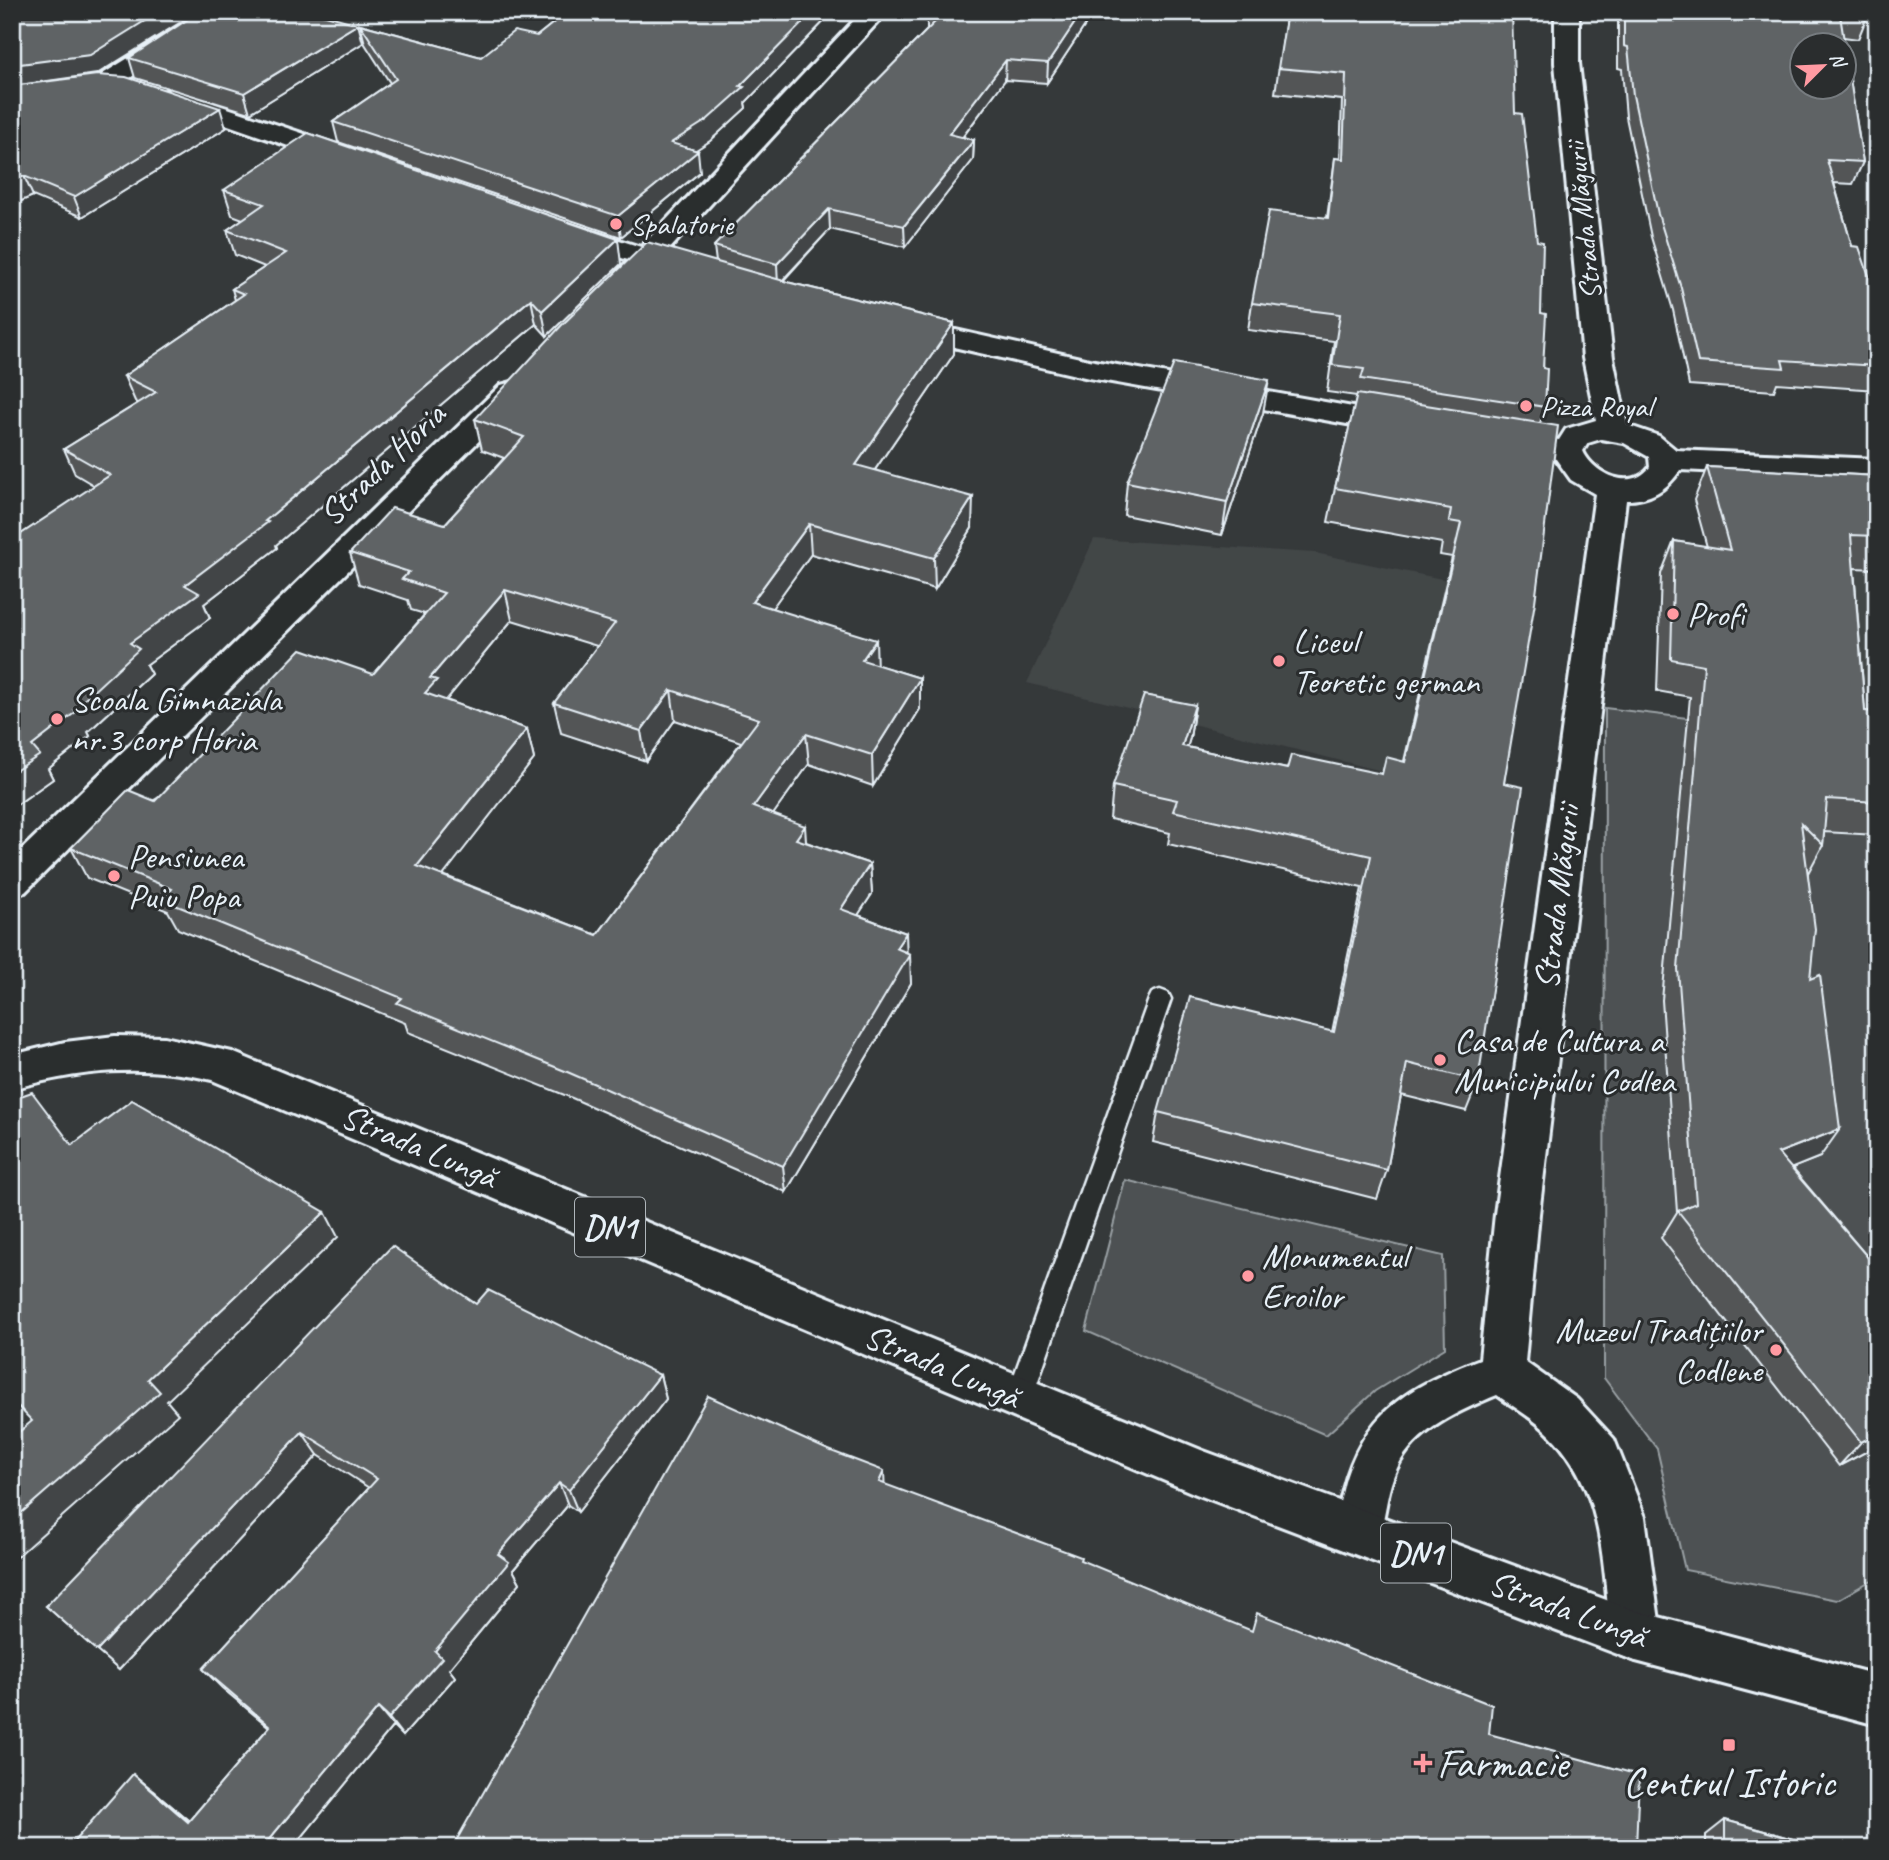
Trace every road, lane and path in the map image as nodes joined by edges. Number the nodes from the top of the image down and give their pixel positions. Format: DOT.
graph roads {
  1 [pos="219,12"];
  2 [pos="875,12"];
  3 [pos="1567,12"];
  4 [pos="104,84"];
  5 [pos="12,97"];
  6 [pos="365,163"];
  7 [pos="544,224"];
  8 [pos="647,258"];
  9 [pos="714,279"];
  10 [pos="607,298"];
  11 [pos="878,321"];
  12 [pos="528,375"];
  13 [pos="1613,429"];
  14 [pos="1430,430"];
  15 [pos="1470,436"];
  16 [pos="1568,451"];
  17 [pos="1663,459"];
  18 [pos="1877,468"];
  19 [pos="1612,487"];
  20 [pos="17,877"];
  21 [pos="1160,999"];
  22 [pos="12,1072"];
  23 [pos="1501,1372"];
  24 [pos="1019,1398"];
  25 [pos="1357,1530"];
  26 [pos="1636,1636"];
  27 [pos="1877,1700"];
  1 -- 4 [label="main road"];
  2 -- 8 [label="main road"];
  3 -- 13 [label="main road, Strada Măgurii"];
  4 -- 5 [label="main road"];
  4 -- 6 [label="main road"];
  7 -- 8 [label="main road"];
  8 -- 9 [label="main road"];
  8 -- 10 [label="main road"];
  11 -- 14 [label="main road"];
  12 -- 20 [label="main road, Strada Horia"];
  13 -- 16 [label="main road"];
  13 -- 17 [label="main road"];
  15 -- 16 [label="main road"];
  16 -- 19 [label="main road"];
  17 -- 18 [label="main road"];
  17 -- 19 [label="main road"];
  19 -- 23 [label="main road, Strada Măgurii"];
  21 -- 24 [label="lane"];
  22 -- 24 [label="main road, Strada Lungă / DN1"];
  23 -- 25 [label="main road"];
  23 -- 26 [label="main road"];
  24 -- 25 [label="main road, Strada Lungă / DN1"];
  25 -- 26 [label="main road, Strada Lungă / DN1"];
  26 -- 27 [label="main road, Strada Lungă / DN1"];
}
